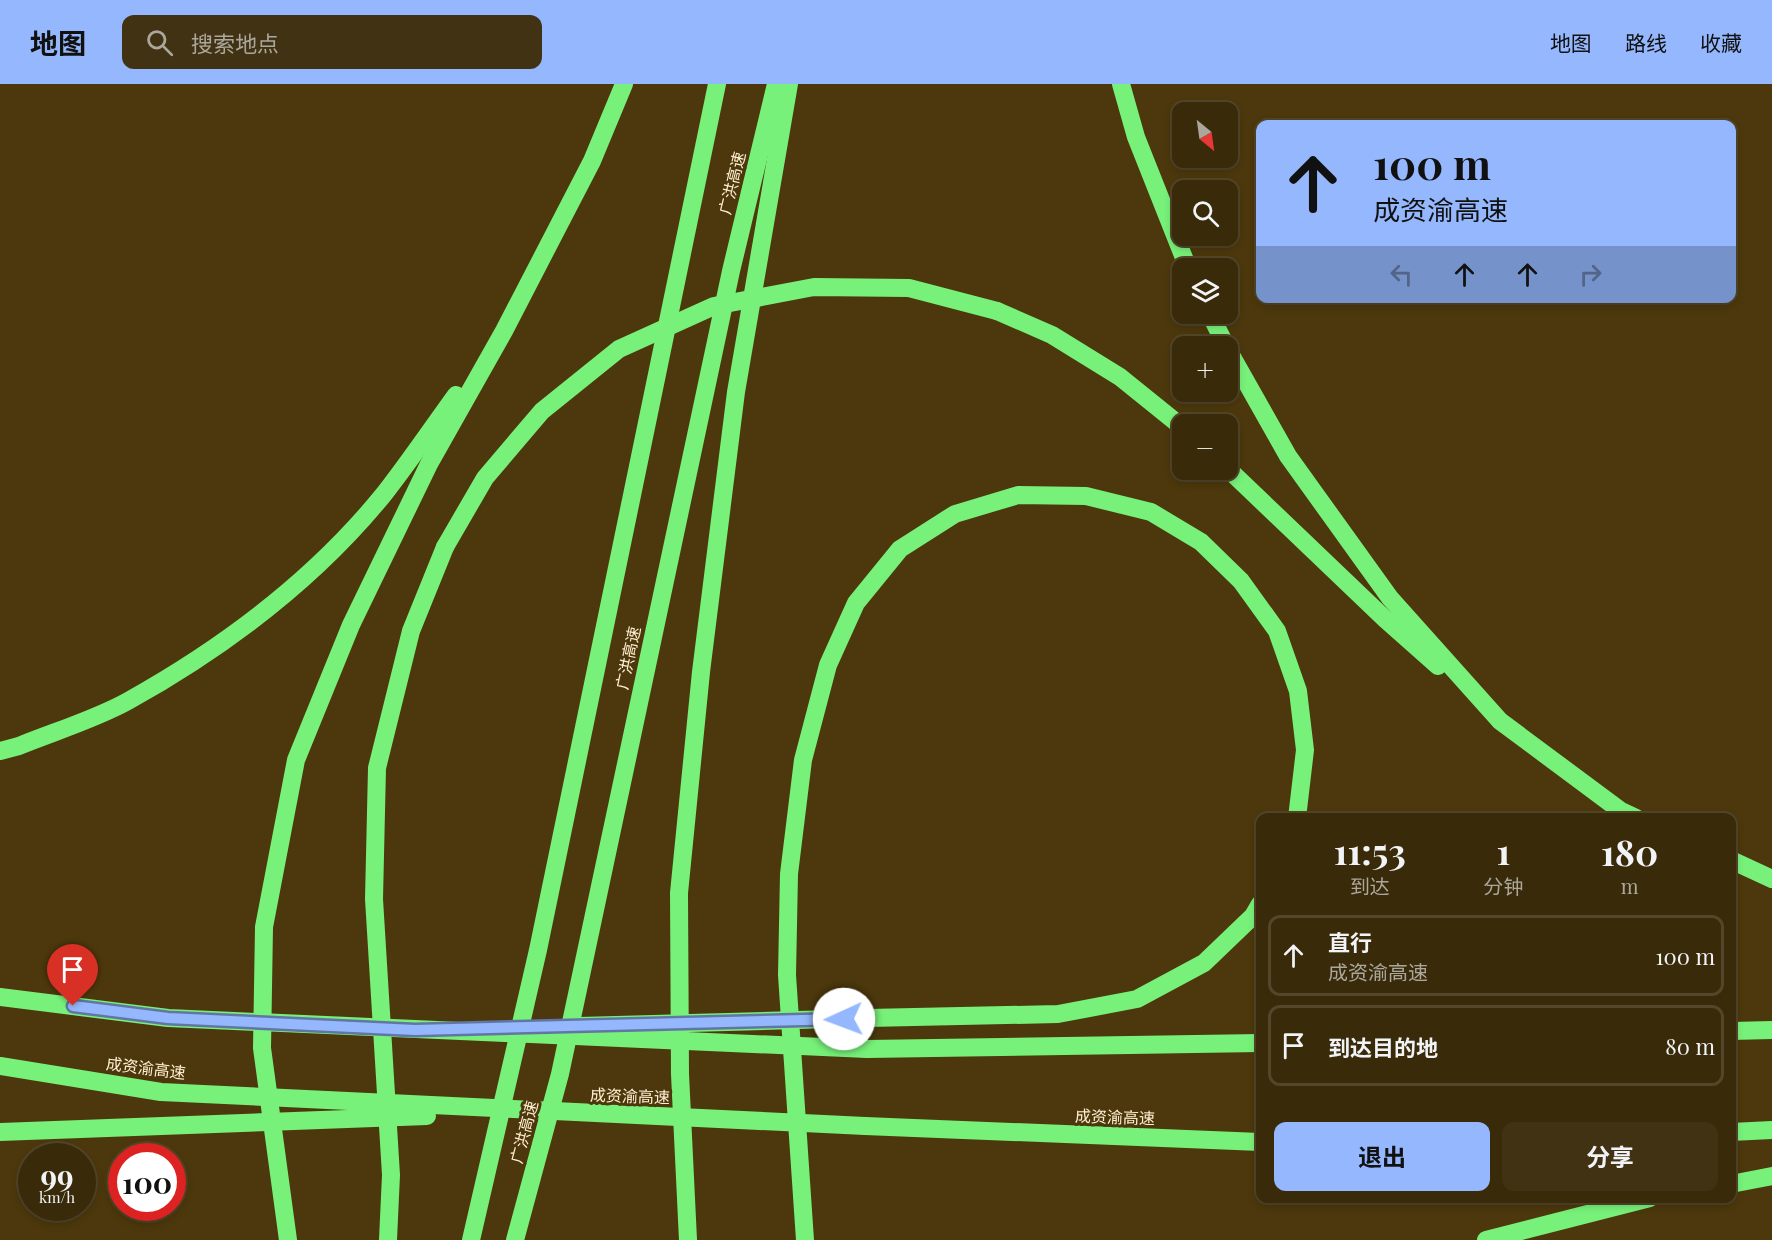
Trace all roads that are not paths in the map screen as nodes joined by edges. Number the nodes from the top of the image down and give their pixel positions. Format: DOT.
graph roads {
  1 [pos="624,84"];
  2 [pos="717,84"];
  3 [pos="776,84"];
  4 [pos="789,84"];
  5 [pos="1122,84"];
  6 [pos="1184,258"];
  7 [pos="504,331"];
  8 [pos="1238,367"];
  9 [pos="1172,419"];
  10 [pos="1238,479"];
  11 [pos="1500,721"];
  12 [pos="0,750"];
  13 [pos="1298,813"];
  14 [pos="1625,813"];
  15 [pos="1736,862"];
  16 [pos="1772,879"];
  17 [pos="1256,911"];
  18 [pos="0,997"];
  19 [pos="415,1030"];
  20 [pos="1772,1030"];
  21 [pos="1736,1031"];
  22 [pos="1256,1043"];
  23 [pos="0,1066"];
  24 [pos="554,1112"];
  25 [pos="1772,1130"];
  26 [pos="0,1132"];
  27 [pos="1736,1132"];
  28 [pos="1256,1142"];
  29 [pos="1772,1176"];
  30 [pos="1736,1183"];
  31 [pos="1630,1203"];
  32 [pos="288,1240"];
  33 [pos="388,1240"];
  34 [pos="471,1240"];
  35 [pos="515,1240"];
  36 [pos="688,1240"];
  37 [pos="805,1240"];
  38 [pos="1486,1240"];
  1 -- 7 [label="highway"];
  2 -- 34 [label="highway, 广洪高速"];
  3 -- 35 [label="highway, 广洪高速"];
  4 -- 36 [label="highway"];
  5 -- 6 [label="highway"];
  7 -- 12 [label="highway"];
  7 -- 32 [label="highway"];
  8 -- 11 [label="highway"];
  9 -- 33 [label="highway, bridge"];
  10 -- 11 [label="highway"];
  11 -- 14 [label="highway"];
  13 -- 37 [label="highway"];
  15 -- 16 [label="highway"];
  17 -- 19 [label="highway, bridge"];
  18 -- 19 [label="highway, bridge"];
  19 -- 22 [label="highway, bridge"];
  20 -- 21 [label="highway"];
  23 -- 24 [label="highway, 成资渝高速, bridge"];
  24 -- 26 [label="highway, bridge"];
  24 -- 28 [label="highway, 成资渝高速, bridge"];
  25 -- 27 [label="highway"];
  29 -- 30 [label="highway"];
  31 -- 38 [label="highway"];
}
